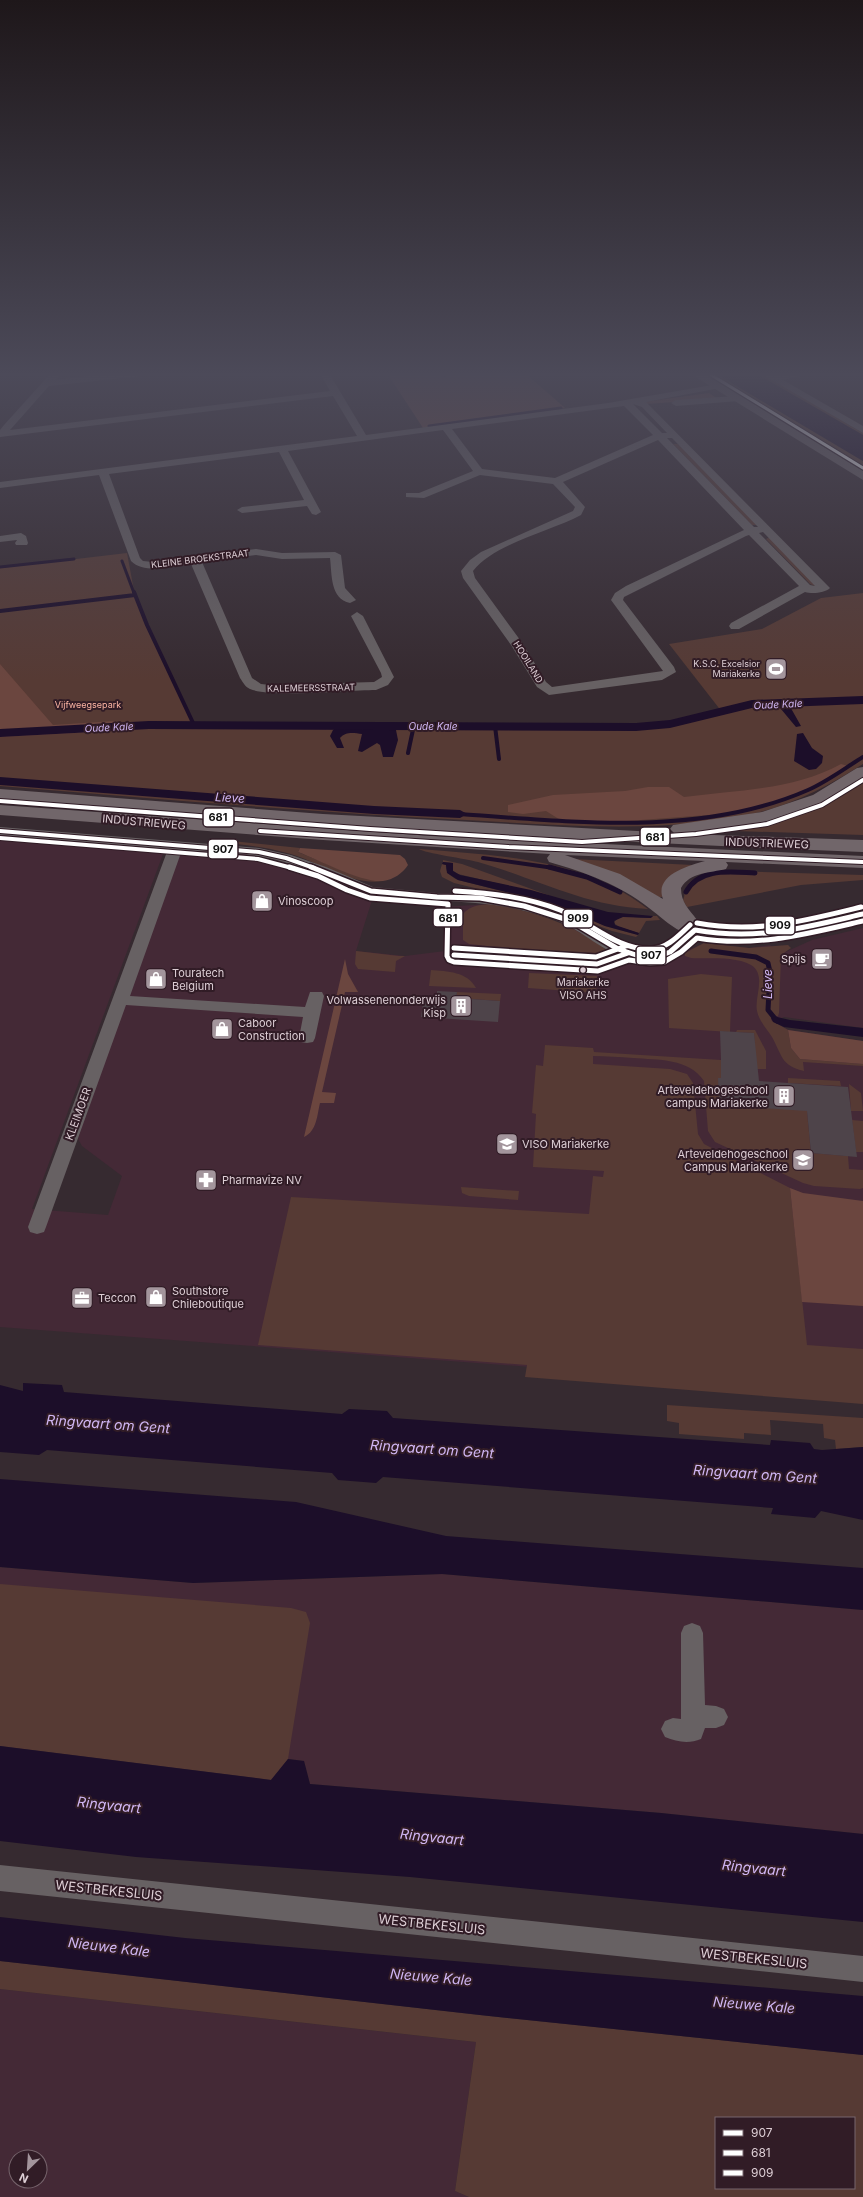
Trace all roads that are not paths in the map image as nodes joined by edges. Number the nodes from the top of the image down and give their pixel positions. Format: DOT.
graph roads {
  1 [pos="75,476"];
  2 [pos="104,476"];
  3 [pos="297,476"];
  4 [pos="470,476"];
  5 [pos="513,476"];
  6 [pos="567,476"];
  7 [pos="698,476"];
  8 [pos="714,476"];
  9 [pos="556,480"];
  10 [pos="0,485"];
  11 [pos="417,497"];
  12 [pos="311,502"];
  13 [pos="242,510"];
  14 [pos="316,512"];
  15 [pos="766,528"];
  16 [pos="751,530"];
  17 [pos="0,539"];
  18 [pos="20,543"];
  19 [pos="335,554"];
  20 [pos="349,554"];
  21 [pos="195,560"];
  22 [pos="806,587"];
  23 [pos="350,600"];
  24 [pos="357,616"];
  25 [pos="735,626"];
  26 [pos="863,772"];
  27 [pos="0,794"];
  28 [pos="0,810"];
  29 [pos="0,831"];
  30 [pos="582,835"];
  31 [pos="176,845"];
  32 [pos="863,846"];
  33 [pos="508,847"];
  34 [pos="792,860"];
  35 [pos="863,862"];
  36 [pos="863,914"];
  37 [pos="695,930"];
  38 [pos="316,996"];
  39 [pos="120,1000"];
  40 [pos="312,1012"];
  41 [pos="307,1038"];
  42 [pos="37,1227"];
  43 [pos="692,1633"];
  44 [pos="693,1716"];
  45 [pos="716,1717"];
  46 [pos="672,1729"];
  47 [pos="0,1878"];
  48 [pos="863,1969"];
  1 -- 10 [label="street"];
  2 -- 21 [label="street, KLEINE BROEKSTRAAT"];
  3 -- 12 [label="street"];
  4 -- 11 [label="street"];
  5 -- 9 [label="street"];
  6 -- 9 [label="street"];
  7 -- 16 [label="street"];
  8 -- 15 [label="street"];
  9 -- 16 [label="street, HOOILAND"];
  12 -- 13 [label="street"];
  12 -- 14 [label="street"];
  15 -- 16 [label="street, HOOILAND"];
  15 -- 22 [label="street"];
  16 -- 22 [label="street"];
  17 -- 18 [label="street"];
  19 -- 20 [label="street, KLEINE BROEKSTRAAT"];
  19 -- 21 [label="street, KLEINE BROEKSTRAAT"];
  19 -- 23 [label="street"];
  21 -- 24 [label="street, KALEMEERSSTRAAT"];
  22 -- 25 [label="street"];
  26 -- 30 [label="highway"];
  27 -- 30 [label="highway, INDUSTRIEWEG"];
  28 -- 33 [label="highway, INDUSTRIEWEG"];
  29 -- 31 [label="street, INDUSTRIEWEG"];
  30 -- 32 [label="highway, INDUSTRIEWEG"];
  31 -- 37 [label="street, INDUSTRIEWEG"];
  31 -- 39 [label="street, KLEIMOER"];
  33 -- 34 [label="highway, INDUSTRIEWEG"];
  33 -- 37 [label="highway"];
  34 -- 35 [label="highway, INDUSTRIEWEG"];
  34 -- 37 [label="highway"];
  36 -- 37 [label="street"];
  38 -- 40 [label="street"];
  39 -- 40 [label="street"];
  39 -- 42 [label="street, KLEIMOER"];
  40 -- 41 [label="street"];
  43 -- 44 [label="street"];
  44 -- 45 [label="street"];
  44 -- 46 [label="street"];
  47 -- 48 [label="street, WESTBEKESLUIS"];
}
